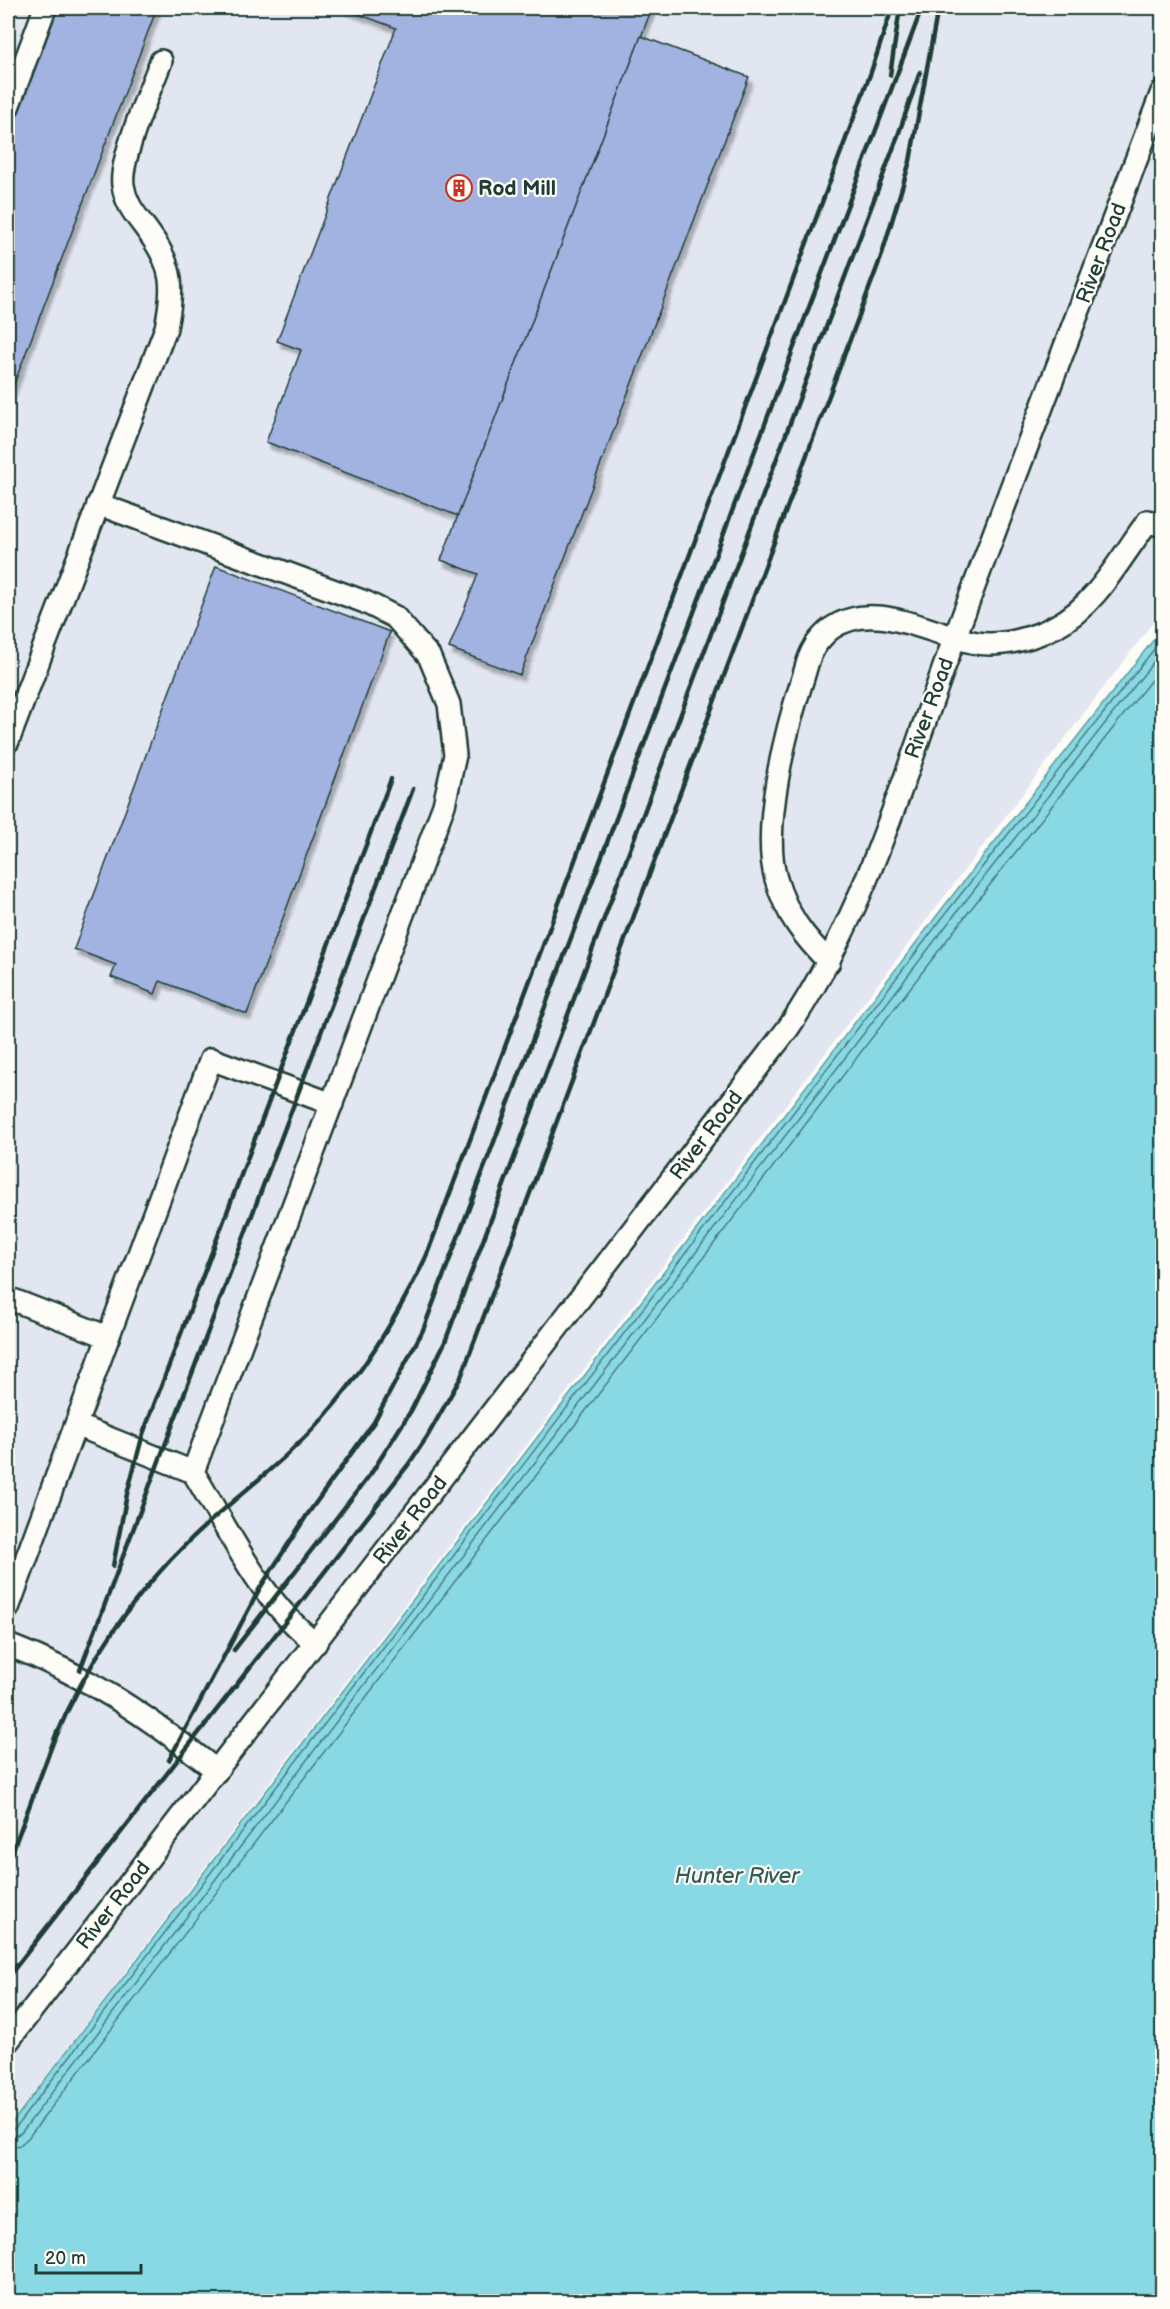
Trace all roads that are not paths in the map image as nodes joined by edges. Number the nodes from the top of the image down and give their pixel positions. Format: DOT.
graph roads {
  1 [pos="45,8"];
  2 [pos="161,62"];
  3 [pos="1162,92"];
  4 [pos="8,107"];
  5 [pos="98,504"];
  6 [pos="1162,526"];
  7 [pos="955,638"];
  8 [pos="8,741"];
  9 [pos="830,962"];
  10 [pos="332,1104"];
  11 [pos="8,1298"];
  12 [pos="108,1337"];
  13 [pos="76,1425"];
  14 [pos="193,1472"];
  15 [pos="8,1608"];
  16 [pos="316,1643"];
  17 [pos="8,1645"];
  18 [pos="217,1771"];
  19 [pos="8,2041"];
  1 -- 4 [label="lane"];
  2 -- 5 [label="lane"];
  3 -- 7 [label="lane, River Road"];
  5 -- 8 [label="lane"];
  5 -- 10 [label="lane"];
  6 -- 7 [label="lane"];
  7 -- 9 [label="lane, River Road"];
  7 -- 9 [label="lane"];
  9 -- 16 [label="lane, River Road"];
  10 -- 12 [label="lane"];
  10 -- 14 [label="lane"];
  11 -- 12 [label="lane"];
  12 -- 13 [label="lane"];
  13 -- 14 [label="lane"];
  13 -- 15 [label="lane"];
  14 -- 16 [label="lane"];
  16 -- 18 [label="lane, River Road"];
  17 -- 18 [label="lane"];
  18 -- 19 [label="lane, River Road"];
}
